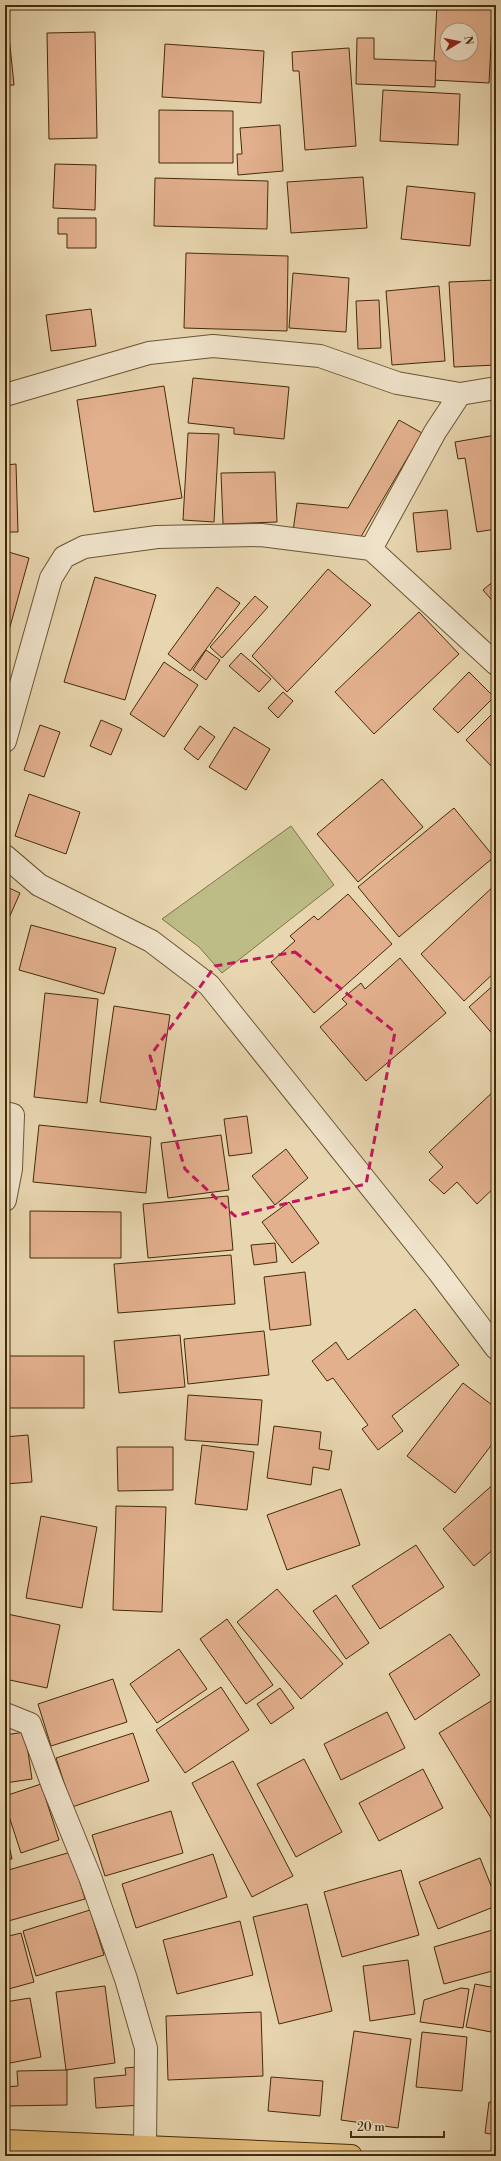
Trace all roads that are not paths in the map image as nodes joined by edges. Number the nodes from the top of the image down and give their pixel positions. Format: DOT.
graph roads {
  1 [pos="496,388"];
  2 [pos="5,394"];
  3 [pos="460,394"];
  4 [pos="371,549"];
  5 [pos="496,664"];
  6 [pos="5,741"];
  7 [pos="5,856"];
  8 [pos="5,1113"];
  9 [pos="5,1200"];
  10 [pos="496,1348"];
  11 [pos="5,1714"];
  12 [pos="5,2141"];
  13 [pos="145,2147"];
  14 [pos="351,2156"];
  1 -- 3 [label="street"];
  2 -- 3 [label="street"];
  3 -- 4 [label="street"];
  4 -- 5 [label="street"];
  4 -- 6 [label="street"];
  7 -- 10 [label="street"];
  8 -- 9 [label="street"];
  11 -- 13 [label="street"];
  12 -- 13 [label="main road"];
  13 -- 14 [label="main road"];
}
